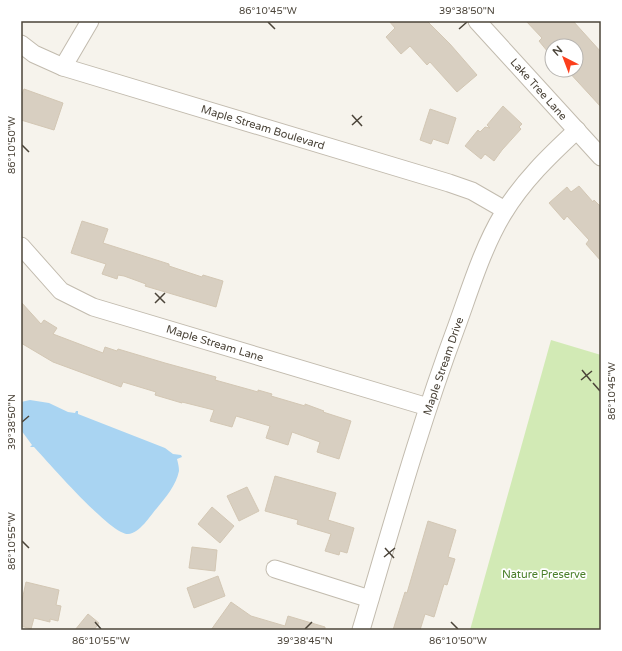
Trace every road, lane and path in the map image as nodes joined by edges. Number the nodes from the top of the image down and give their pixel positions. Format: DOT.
graph roads {
  1 [pos="90,21"];
  2 [pos="477,21"];
  3 [pos="21,44"];
  4 [pos="63,67"];
  5 [pos="577,130"];
  6 [pos="601,157"];
  7 [pos="505,210"];
  8 [pos="21,246"];
  9 [pos="428,407"];
  10 [pos="275,569"];
  11 [pos="370,599"];
  12 [pos="360,630"];
  1 -- 4 [label="street"];
  2 -- 5 [label="street, Lake Tree Lane"];
  3 -- 4 [label="street, Maple Stream Boulevard"];
  4 -- 7 [label="street, Maple Stream Boulevard"];
  5 -- 6 [label="street, Lake Tree Lane"];
  5 -- 7 [label="street, Maple Stream Drive"];
  7 -- 9 [label="street, Maple Stream Drive"];
  8 -- 9 [label="street, Maple Stream Lane"];
  9 -- 11 [label="street, Maple Stream Drive"];
  10 -- 11 [label="street"];
  11 -- 12 [label="street, Maple Stream Drive"];
}
